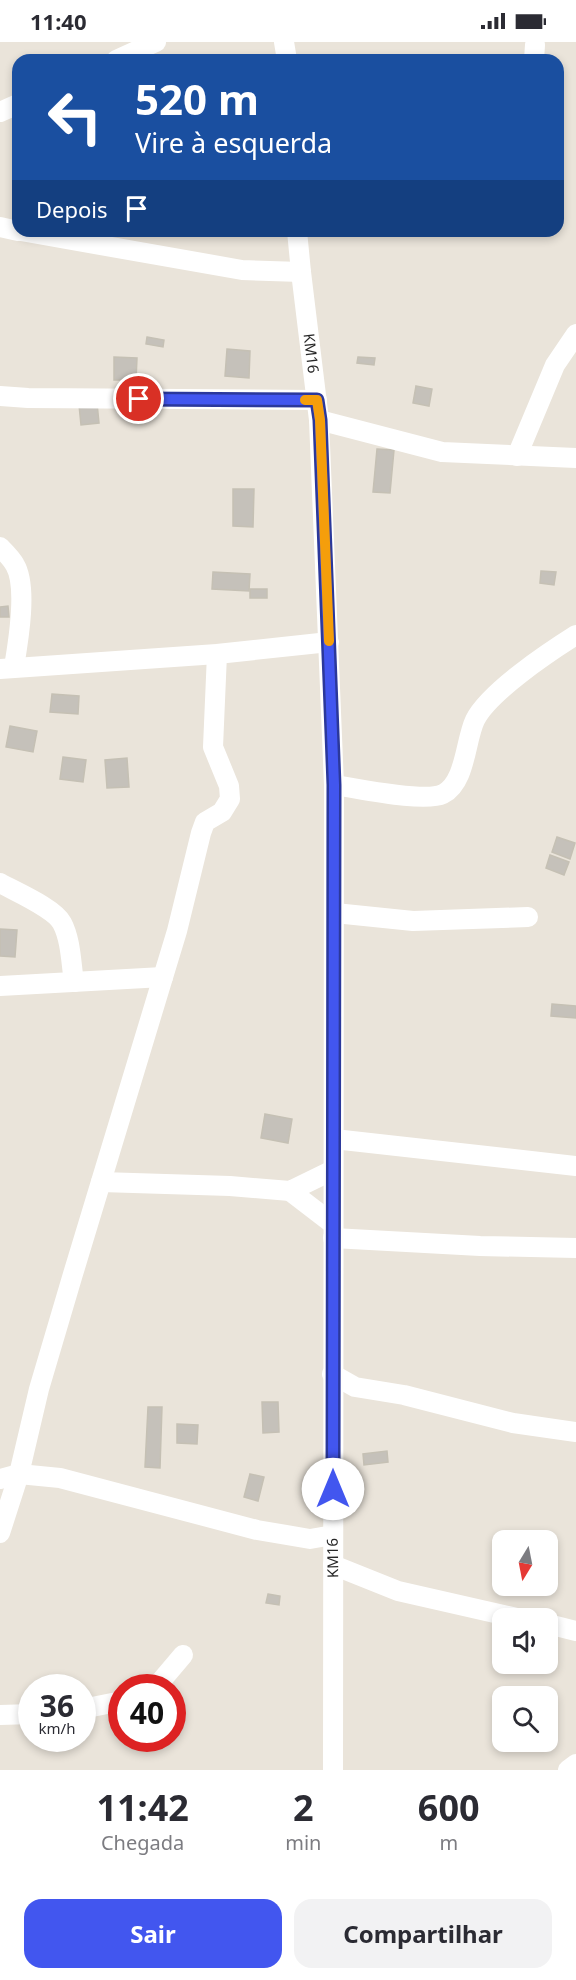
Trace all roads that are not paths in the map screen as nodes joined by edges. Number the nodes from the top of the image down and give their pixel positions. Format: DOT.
graph roads {
  1 [pos="156,42"];
  2 [pos="129,54"];
  3 [pos="53,237"];
  4 [pos="298,237"];
  5 [pos="301,272"];
  6 [pos="576,334"];
  7 [pos="0,396"];
  8 [pos="317,400"];
  9 [pos="320,420"];
  10 [pos="517,456"];
  11 [pos="576,458"];
  12 [pos="0,547"];
  13 [pos="576,635"];
  14 [pos="329,642"];
  15 [pos="217,654"];
  16 [pos="7,668"];
  17 [pos="334,785"];
  18 [pos="0,883"];
  19 [pos="335,913"];
  20 [pos="528,916"];
  21 [pos="163,977"];
  22 [pos="74,982"];
  23 [pos="0,986"];
  24 [pos="334,1138"];
  25 [pos="576,1166"];
  26 [pos="333,1170"];
  27 [pos="101,1182"];
  28 [pos="290,1191"];
  29 [pos="333,1231"];
  30 [pos="576,1248"];
  31 [pos="332,1374"];
  32 [pos="576,1432"];
  33 [pos="19,1474"];
  34 [pos="0,1479"];
  35 [pos="0,1533"];
  36 [pos="333,1535"];
  37 [pos="333,1564"];
  38 [pos="492,1612"];
  39 [pos="558,1626"];
  40 [pos="576,1631"];
  41 [pos="183,1655"];
  42 [pos="167,1674"];
  43 [pos="18,1714"];
  44 [pos="0,1715"];
  45 [pos="576,1764"];
  46 [pos="333,1770"];
  47 [pos="568,1770"];
  1 -- 2 [label="street"];
  3 -- 5 [label="street"];
  4 -- 5 [label="street, KM16"];
  5 -- 8 [label="street, KM16"];
  6 -- 10 [label="street"];
  7 -- 8 [label="street"];
  8 -- 9 [label="street, KM16"];
  9 -- 10 [label="street"];
  9 -- 14 [label="street, KM16"];
  10 -- 11 [label="street"];
  12 -- 16 [label="street"];
  13 -- 17 [label="street"];
  14 -- 15 [label="street"];
  14 -- 17 [label="street, KM16"];
  15 -- 16 [label="street"];
  15 -- 21 [label="street"];
  17 -- 19 [label="street, KM16"];
  18 -- 22 [label="street"];
  19 -- 20 [label="street"];
  19 -- 24 [label="street, KM16"];
  21 -- 22 [label="street"];
  21 -- 27 [label="street"];
  22 -- 23 [label="street"];
  24 -- 25 [label="street"];
  24 -- 26 [label="street, KM16"];
  26 -- 28 [label="street"];
  26 -- 29 [label="street, KM16"];
  27 -- 28 [label="street"];
  27 -- 33 [label="street"];
  28 -- 29 [label="street"];
  29 -- 30 [label="street"];
  29 -- 31 [label="street, KM16"];
  31 -- 32 [label="street"];
  31 -- 36 [label="street, KM16"];
  33 -- 34 [label="street"];
  33 -- 35 [label="street"];
  33 -- 36 [label="street"];
  36 -- 37 [label="street, KM16"];
  37 -- 38 [label="street"];
  37 -- 46 [label="street, KM16"];
  39 -- 40 [label="street"];
  41 -- 42 [label="street"];
  43 -- 44 [label="street"];
  45 -- 47 [label="street"];
}
